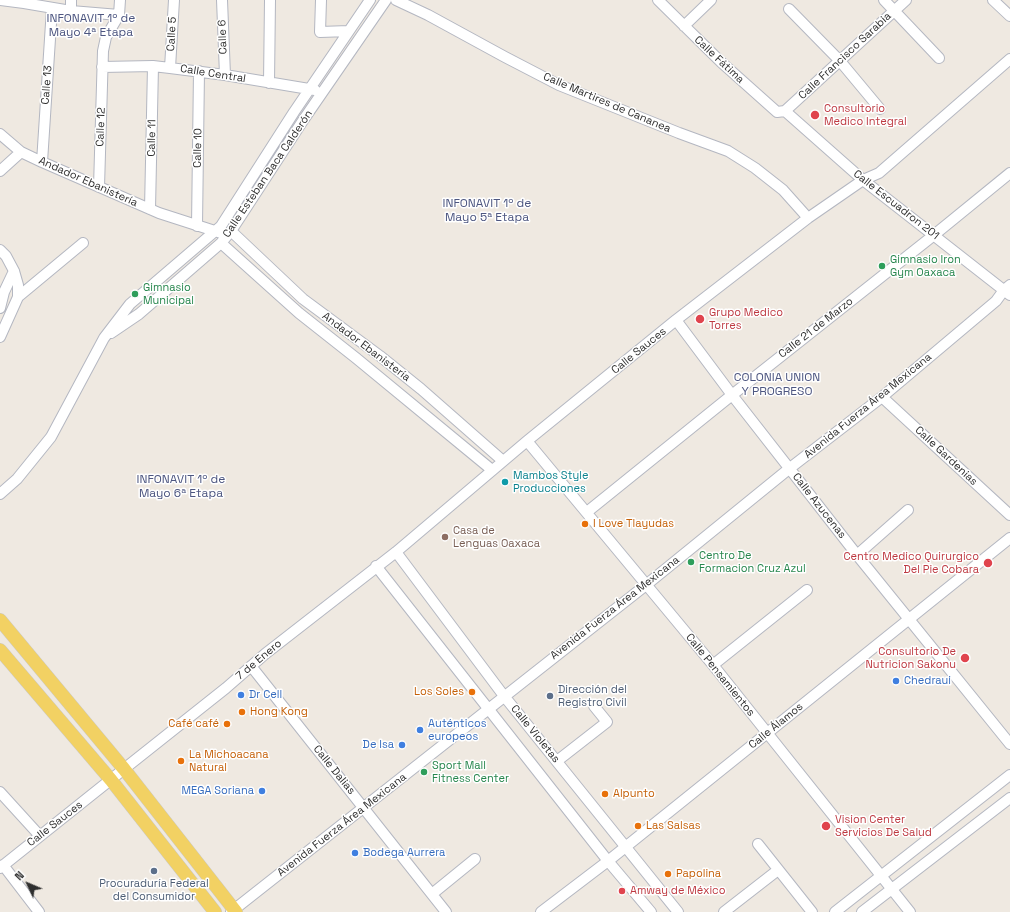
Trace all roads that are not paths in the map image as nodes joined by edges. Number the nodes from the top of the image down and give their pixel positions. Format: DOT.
graph roads {
  1 [pos="0,0"];
  2 [pos="71,0"];
  3 [pos="120,0"];
  4 [pos="174,0"];
  5 [pos="222,0"];
  6 [pos="270,0"];
  7 [pos="321,0"];
  8 [pos="370,0"];
  9 [pos="386,0"];
  10 [pos="396,0"];
  11 [pos="658,0"];
  12 [pos="711,0"];
  13 [pos="884,0"];
  14 [pos="906,0"];
  15 [pos="993,0"];
  16 [pos="24,1"];
  17 [pos="52,8"];
  18 [pos="790,9"];
  19 [pos="0,10"];
  20 [pos="894,10"];
  21 [pos="71,11"];
  22 [pos="119,15"];
  23 [pos="1010,16"];
  24 [pos="684,26"];
  25 [pos="349,31"];
  26 [pos="939,58"];
  27 [pos="1010,60"];
  28 [pos="840,61"];
  29 [pos="153,66"];
  30 [pos="102,67"];
  31 [pos="170,68"];
  32 [pos="199,71"];
  33 [pos="225,75"];
  34 [pos="269,83"];
  35 [pos="310,89"];
  36 [pos="323,91"];
  37 [pos="880,109"];
  38 [pos="785,111"];
  39 [pos="0,134"];
  40 [pos="21,152"];
  41 [pos="42,162"];
  42 [pos="0,171"];
  43 [pos="1010,173"];
  44 [pos="251,178"];
  45 [pos="863,180"];
  46 [pos="261,184"];
  47 [pos="99,187"];
  48 [pos="150,209"];
  49 [pos="808,218"];
  50 [pos="197,226"];
  51 [pos="217,231"];
  52 [pos="934,235"];
  53 [pos="226,237"];
  54 [pos="83,243"];
  55 [pos="0,250"];
  56 [pos="14,271"];
  57 [pos="1008,292"];
  58 [pos="18,297"];
  59 [pos="0,308"];
  60 [pos="676,320"];
  61 [pos="0,337"];
  62 [pos="104,338"];
  63 [pos="732,395"];
  64 [pos="882,397"];
  65 [pos="527,441"];
  66 [pos="503,461"];
  67 [pos="790,468"];
  68 [pos="492,470"];
  69 [pos="0,494"];
  70 [pos="908,510"];
  71 [pos="587,512"];
  72 [pos="1010,515"];
  73 [pos="1010,538"];
  74 [pos="396,552"];
  75 [pos="857,555"];
  76 [pos="376,566"];
  77 [pos="646,585"];
  78 [pos="807,590"];
  79 [pos="908,619"];
  80 [pos="0,620"];
  81 [pos="0,650"];
  82 [pos="33,659"];
  83 [pos="713,665"];
  84 [pos="251,666"];
  85 [pos="18,672"];
  86 [pos="504,696"];
  87 [pos="594,706"];
  88 [pos="488,709"];
  89 [pos="768,733"];
  90 [pos="1010,744"];
  91 [pos="557,761"];
  92 [pos="124,770"];
  93 [pos="1010,775"];
  94 [pos="111,780"];
  95 [pos="0,792"];
  96 [pos="1010,798"];
  97 [pos="364,808"];
  98 [pos="40,836"];
  99 [pos="758,844"];
  100 [pos="626,846"];
  101 [pos="475,859"];
  102 [pos="608,861"];
  103 [pos="2,867"];
  104 [pos="778,870"];
  105 [pos="881,875"];
  106 [pos="892,889"];
  107 [pos="432,894"];
  108 [pos="234,911"];
  109 [pos="39,912"];
  110 [pos="215,912"];
  111 [pos="446,912"];
  112 [pos="541,912"];
  113 [pos="651,912"];
  114 [pos="678,912"];
  115 [pos="724,912"];
  116 [pos="812,912"];
  117 [pos="834,912"];
  118 [pos="862,912"];
  119 [pos="910,912"];
  1 -- 16 [label="street"];
  1 -- 19 [label="street"];
  2 -- 21 [label="street"];
  3 -- 22 [label="street"];
  4 -- 31 [label="street, Calle 5"];
  5 -- 33 [label="street, Calle 6"];
  6 -- 34 [label="street"];
  7 -- 25 [label="street"];
  8 -- 25 [label="street, Calle Esteban Baca Calderón"];
  9 -- 36 [label="street, Calle Esteban Baca Calderón"];
  10 -- 49 [label="street, Calle Martires de Cananea"];
  11 -- 24 [label="street, Calle Fátima"];
  12 -- 24 [label="street"];
  13 -- 20 [label="street"];
  14 -- 20 [label="street, Calle Francisco Sarabia"];
  15 -- 23 [label="street"];
  16 -- 17 [label="street"];
  17 -- 21 [label="street"];
  17 -- 41 [label="street, Calle 13"];
  18 -- 28 [label="street"];
  20 -- 26 [label="street"];
  20 -- 28 [label="street, Calle Francisco Sarabia"];
  21 -- 22 [label="street"];
  22 -- 30 [label="street, Calle 12"];
  24 -- 38 [label="street, Calle Fátima"];
  25 -- 35 [label="street, Calle Esteban Baca Calderón"];
  27 -- 45 [label="street, Calle Sauces"];
  28 -- 37 [label="street"];
  28 -- 38 [label="street, Calle Francisco Sarabia"];
  29 -- 30 [label="street, Calle Central"];
  29 -- 31 [label="street, Calle Central"];
  29 -- 48 [label="street, Calle 11"];
  30 -- 47 [label="street, Calle 12"];
  31 -- 32 [label="street, Calle Central"];
  32 -- 33 [label="street, Calle Central"];
  32 -- 50 [label="street, Calle 10"];
  33 -- 34 [label="street, Calle Central"];
  34 -- 35 [label="street, Calle Central"];
  35 -- 36 [label="street, Calle Central"];
  35 -- 44 [label="street, Calle Esteban Baca Calderón"];
  36 -- 46 [label="street, Calle Esteban Baca Calderón"];
  38 -- 45 [label="street, Calle Escuadron 201"];
  39 -- 40 [label="street, Andador Ebanistería"];
  40 -- 41 [label="street, Andador Ebanistería"];
  40 -- 42 [label="street"];
  41 -- 47 [label="street, Andador Ebanistería"];
  43 -- 52 [label="street, Calle 21 de Marzo"];
  44 -- 46 [label="street"];
  44 -- 51 [label="street, Calle Esteban Baca Calderón"];
  45 -- 49 [label="street, Calle Sauces"];
  45 -- 52 [label="street, Calle Escuadron 201"];
  46 -- 53 [label="street, Calle Esteban Baca Calderón"];
  47 -- 48 [label="street, Andador Ebanistería"];
  48 -- 50 [label="street, Andador Ebanistería"];
  49 -- 60 [label="street, Calle Sauces"];
  50 -- 51 [label="street, Andador Ebanistería"];
  51 -- 53 [label="street, Andador Ebanistería"];
  51 -- 62 [label="street, Calle Esteban Baca Calderón"];
  52 -- 57 [label="street, Calle Escuadron 201"];
  52 -- 63 [label="street, Calle 21 de Marzo"];
  53 -- 62 [label="street, Calle Esteban Baca Calderón"];
  53 -- 66 [label="street, Andador Ebanistería"];
  53 -- 68 [label="street, Andador Ebanistería"];
  54 -- 58 [label="street"];
  55 -- 56 [label="street"];
  56 -- 58 [label="street"];
  56 -- 59 [label="street"];
  57 -- 64 [label="street, Avenida Fuerza Área Mexicana"];
  58 -- 61 [label="street"];
  60 -- 63 [label="street, Calle Azucenas"];
  60 -- 65 [label="street, Calle Sauces"];
  62 -- 69 [label="street, Calle Esteban Baca Calderón"];
  63 -- 67 [label="street, Calle Azucenas"];
  63 -- 71 [label="street, Calle 21 de Marzo"];
  64 -- 67 [label="street, Avenida Fuerza Área Mexicana"];
  64 -- 72 [label="street, Calle Gardenias"];
  65 -- 66 [label="street, Calle Sauces"];
  65 -- 71 [label="street, Calle Pensamientos"];
  66 -- 68 [label="street, Calle Sauces"];
  67 -- 75 [label="street, Calle Azucenas"];
  67 -- 77 [label="street, Avenida Fuerza Área Mexicana"];
  68 -- 74 [label="street, Calle Sauces"];
  70 -- 75 [label="street"];
  71 -- 77 [label="street, Calle Pensamientos"];
  73 -- 79 [label="street, Calle Álamos"];
  74 -- 76 [label="street, 7 de Enero"];
  74 -- 86 [label="street, Calle Violetas"];
  75 -- 79 [label="street, Calle Azucenas"];
  76 -- 84 [label="street, 7 de Enero"];
  76 -- 88 [label="street, Calle Violetas"];
  77 -- 83 [label="street, Calle Pensamientos"];
  77 -- 86 [label="street, Avenida Fuerza Área Mexicana"];
  78 -- 83 [label="street"];
  79 -- 89 [label="street, Calle Álamos"];
  79 -- 90 [label="street, Calle Azucenas"];
  80 -- 82 [label="main road"];
  81 -- 85 [label="main road"];
  82 -- 85 [label="main road"];
  82 -- 92 [label="main road"];
  83 -- 89 [label="street, Calle Pensamientos"];
  84 -- 92 [label="street, 7 de Enero"];
  84 -- 97 [label="street, Calle Dalias"];
  85 -- 94 [label="main road"];
  86 -- 88 [label="street, Avenida Fuerza Área Mexicana"];
  86 -- 91 [label="street, Calle Violetas"];
  87 -- 91 [label="street"];
  88 -- 97 [label="street, Avenida Fuerza Área Mexicana"];
  88 -- 102 [label="street, Calle Violetas"];
  89 -- 100 [label="street, Calle Álamos"];
  89 -- 105 [label="street, Calle Pensamientos"];
  91 -- 100 [label="street, Calle Violetas"];
  92 -- 94 [label="street, 7 de Enero"];
  92 -- 108 [label="main road"];
  93 -- 105 [label="street"];
  94 -- 98 [label="street, Calle Sauces"];
  94 -- 110 [label="main road"];
  95 -- 98 [label="street"];
  96 -- 106 [label="street"];
  97 -- 107 [label="street, Calle Dalias"];
  97 -- 108 [label="street, Avenida Fuerza Área Mexicana"];
  98 -- 103 [label="street, Calle Sauces"];
  99 -- 104 [label="street"];
  100 -- 102 [label="street, Calle Álamos"];
  100 -- 114 [label="street, Calle Violetas"];
  101 -- 107 [label="street"];
  102 -- 112 [label="street, Calle Álamos"];
  102 -- 113 [label="street, Calle Violetas"];
  103 -- 109 [label="street"];
  104 -- 115 [label="street"];
  104 -- 116 [label="street"];
  105 -- 106 [label="street, Calle Pensamientos"];
  105 -- 117 [label="street"];
  106 -- 118 [label="street"];
  106 -- 119 [label="street, Calle Pensamientos"];
  107 -- 111 [label="street, Calle Dalias"];
}
